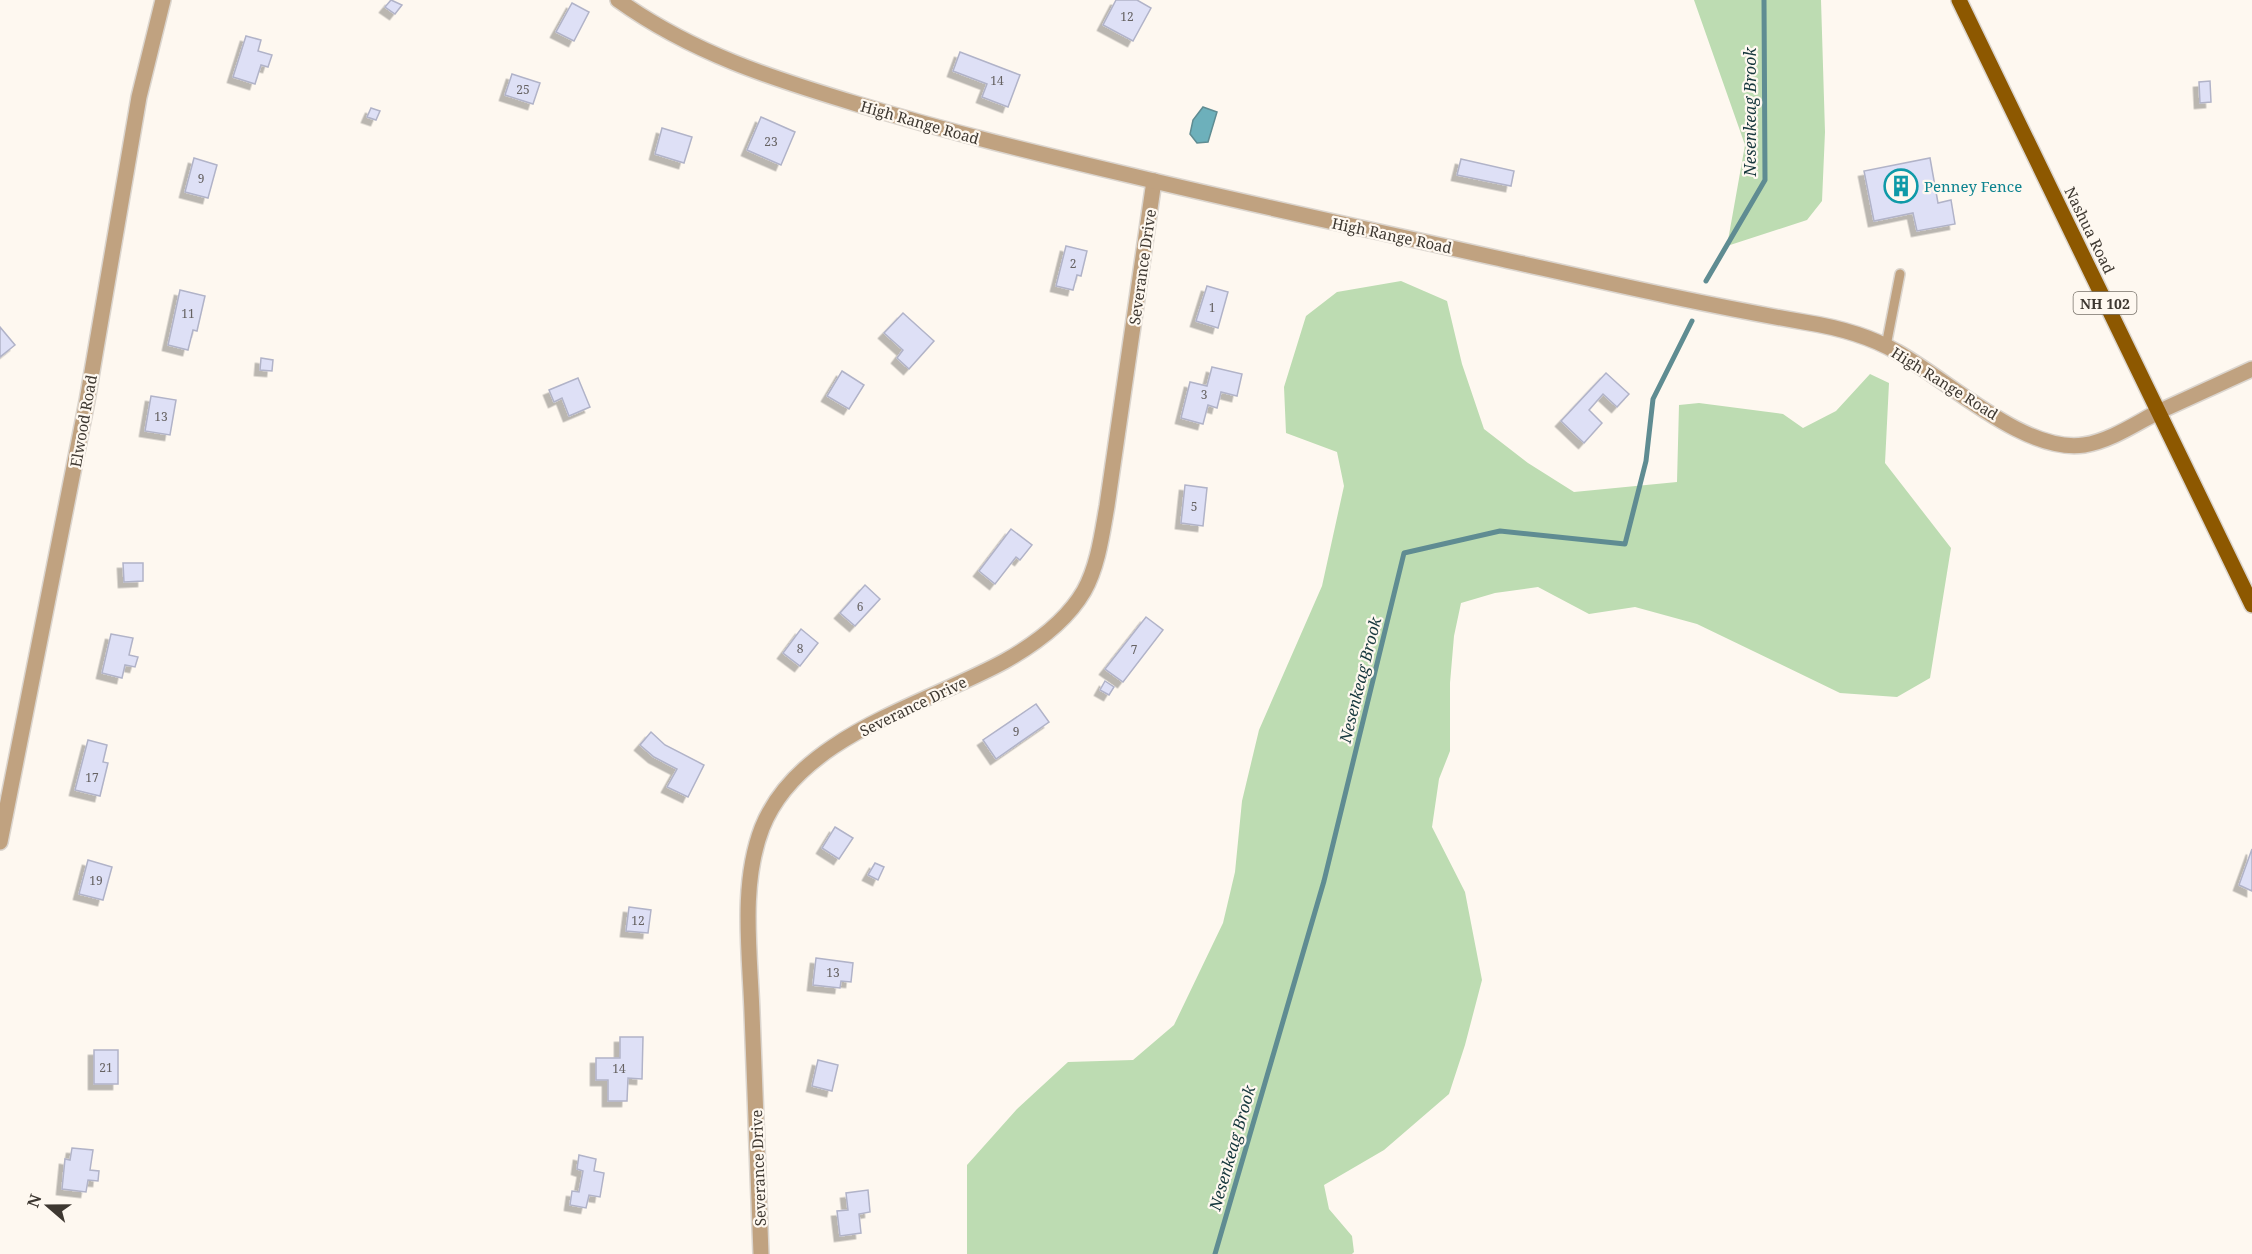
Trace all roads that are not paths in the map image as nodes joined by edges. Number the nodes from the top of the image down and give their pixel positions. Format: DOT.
graph roads {
  1 [pos="163,0"];
  2 [pos="618,0"];
  3 [pos="1959,0"];
  4 [pos="1154,181"];
  5 [pos="1900,274"];
  6 [pos="1886,346"];
  7 [pos="2252,369"];
  8 [pos="2158,412"];
  9 [pos="2252,605"];
  10 [pos="0,838"];
  11 [pos="761,1254"];
  1 -- 10 [label="street, Elwood Road"];
  2 -- 4 [label="street, High Range Road"];
  3 -- 8 [label="main road, Nashua Road / NH 102"];
  4 -- 6 [label="street, High Range Road"];
  4 -- 11 [label="street, Severance Drive"];
  5 -- 6 [label="lane"];
  6 -- 8 [label="street, High Range Road"];
  7 -- 8 [label="street, High Range Road"];
  8 -- 9 [label="main road, Nashua Road / NH 102"];
}
